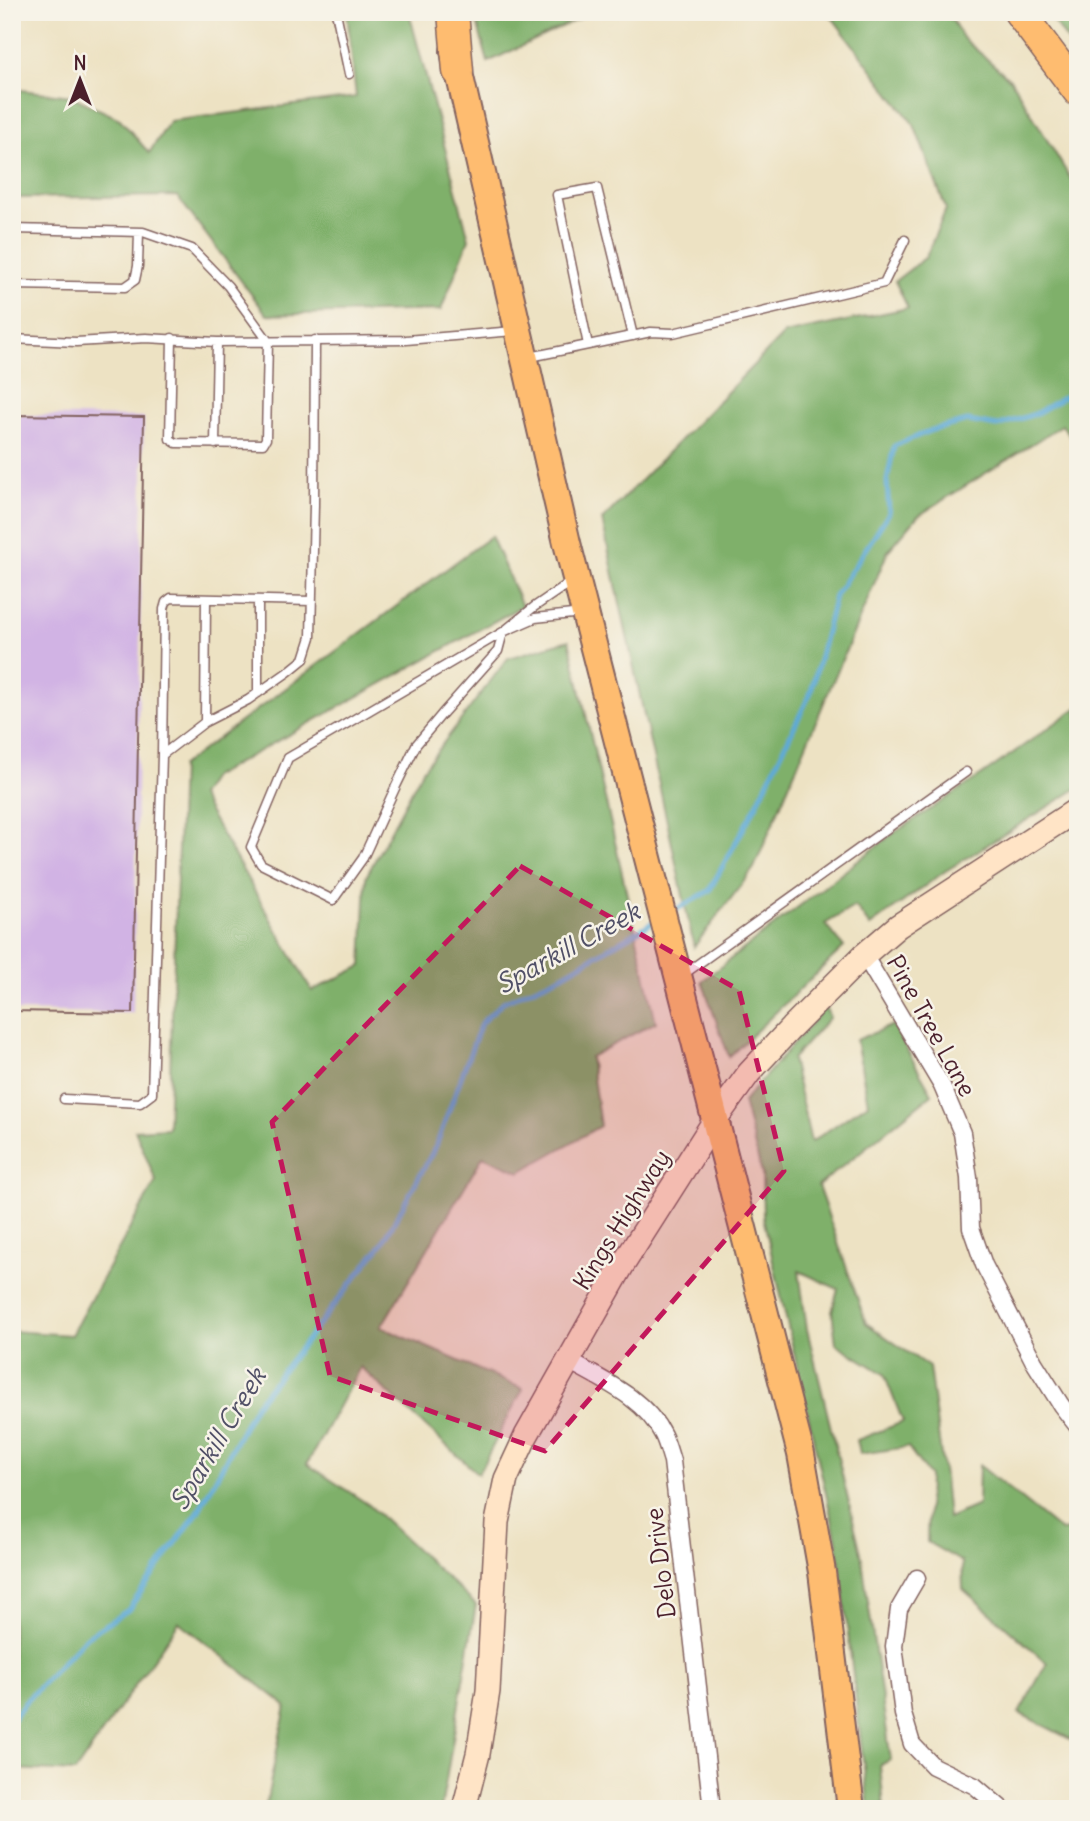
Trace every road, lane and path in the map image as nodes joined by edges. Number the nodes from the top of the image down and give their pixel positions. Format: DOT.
graph roads {
  1 [pos="336,12"];
  2 [pos="445,12"];
  3 [pos="453,12"];
  4 [pos="1012,12"];
  5 [pos="1019,12"];
  6 [pos="1056,61"];
  7 [pos="458,71"];
  8 [pos="349,74"];
  9 [pos="1078,91"];
  10 [pos="12,229"];
  11 [pos="139,232"];
  12 [pos="905,240"];
  13 [pos="12,285"];
  14 [pos="517,331"];
  15 [pos="632,336"];
  16 [pos="172,338"];
  17 [pos="12,339"];
  18 [pos="315,340"];
  19 [pos="268,341"];
  20 [pos="217,342"];
  21 [pos="588,345"];
  22 [pos="523,359"];
  23 [pos="215,444"];
  24 [pos="576,578"];
  25 [pos="206,599"];
  26 [pos="258,600"];
  27 [pos="312,601"];
  28 [pos="585,613"];
  29 [pos="503,632"];
  30 [pos="258,692"];
  31 [pos="205,722"];
  32 [pos="162,755"];
  33 [pos="965,772"];
  34 [pos="1078,809"];
  35 [pos="864,955"];
  36 [pos="678,978"];
  37 [pos="64,1099"];
  38 [pos="715,1120"];
  39 [pos="569,1361"];
  40 [pos="1078,1427"];
  41 [pos="917,1578"];
  42 [pos="464,1809"];
  43 [pos="712,1809"];
  44 [pos="851,1809"];
  45 [pos="1003,1809"];
  1 -- 8 [label="lane"];
  2 -- 7 [label="main road"];
  3 -- 7 [label="highway"];
  4 -- 6 [label="highway"];
  5 -- 6 [label="highway"];
  6 -- 9 [label="highway"];
  7 -- 14 [label="main road"];
  10 -- 11 [label="lane"];
  11 -- 13 [label="lane"];
  11 -- 19 [label="lane"];
  12 -- 15 [label="lane"];
  14 -- 18 [label="lane"];
  14 -- 22 [label="main road"];
  15 -- 21 [label="lane"];
  15 -- 21 [label="lane"];
  16 -- 17 [label="lane"];
  16 -- 20 [label="lane"];
  16 -- 23 [label="lane"];
  18 -- 19 [label="lane"];
  18 -- 27 [label="lane"];
  19 -- 20 [label="lane"];
  19 -- 23 [label="lane"];
  20 -- 23 [label="lane"];
  21 -- 22 [label="lane"];
  22 -- 24 [label="main road"];
  24 -- 28 [label="main road"];
  24 -- 29 [label="lane"];
  25 -- 26 [label="lane"];
  25 -- 31 [label="lane"];
  25 -- 32 [label="lane"];
  26 -- 27 [label="lane"];
  26 -- 30 [label="lane"];
  27 -- 30 [label="lane"];
  28 -- 29 [label="lane"];
  28 -- 36 [label="main road"];
  29 -- 29 [label="lane"];
  30 -- 31 [label="lane"];
  31 -- 32 [label="lane"];
  32 -- 37 [label="lane"];
  33 -- 36 [label="lane"];
  34 -- 35 [label="street, Kings Highway"];
  35 -- 38 [label="street, Kings Highway"];
  35 -- 40 [label="street, Pine Tree Lane"];
  36 -- 38 [label="main road"];
  38 -- 39 [label="street, Kings Highway"];
  38 -- 44 [label="main road"];
  39 -- 42 [label="street, Kings Highway"];
  39 -- 43 [label="street, Delo Drive"];
  41 -- 45 [label="street"];
}
